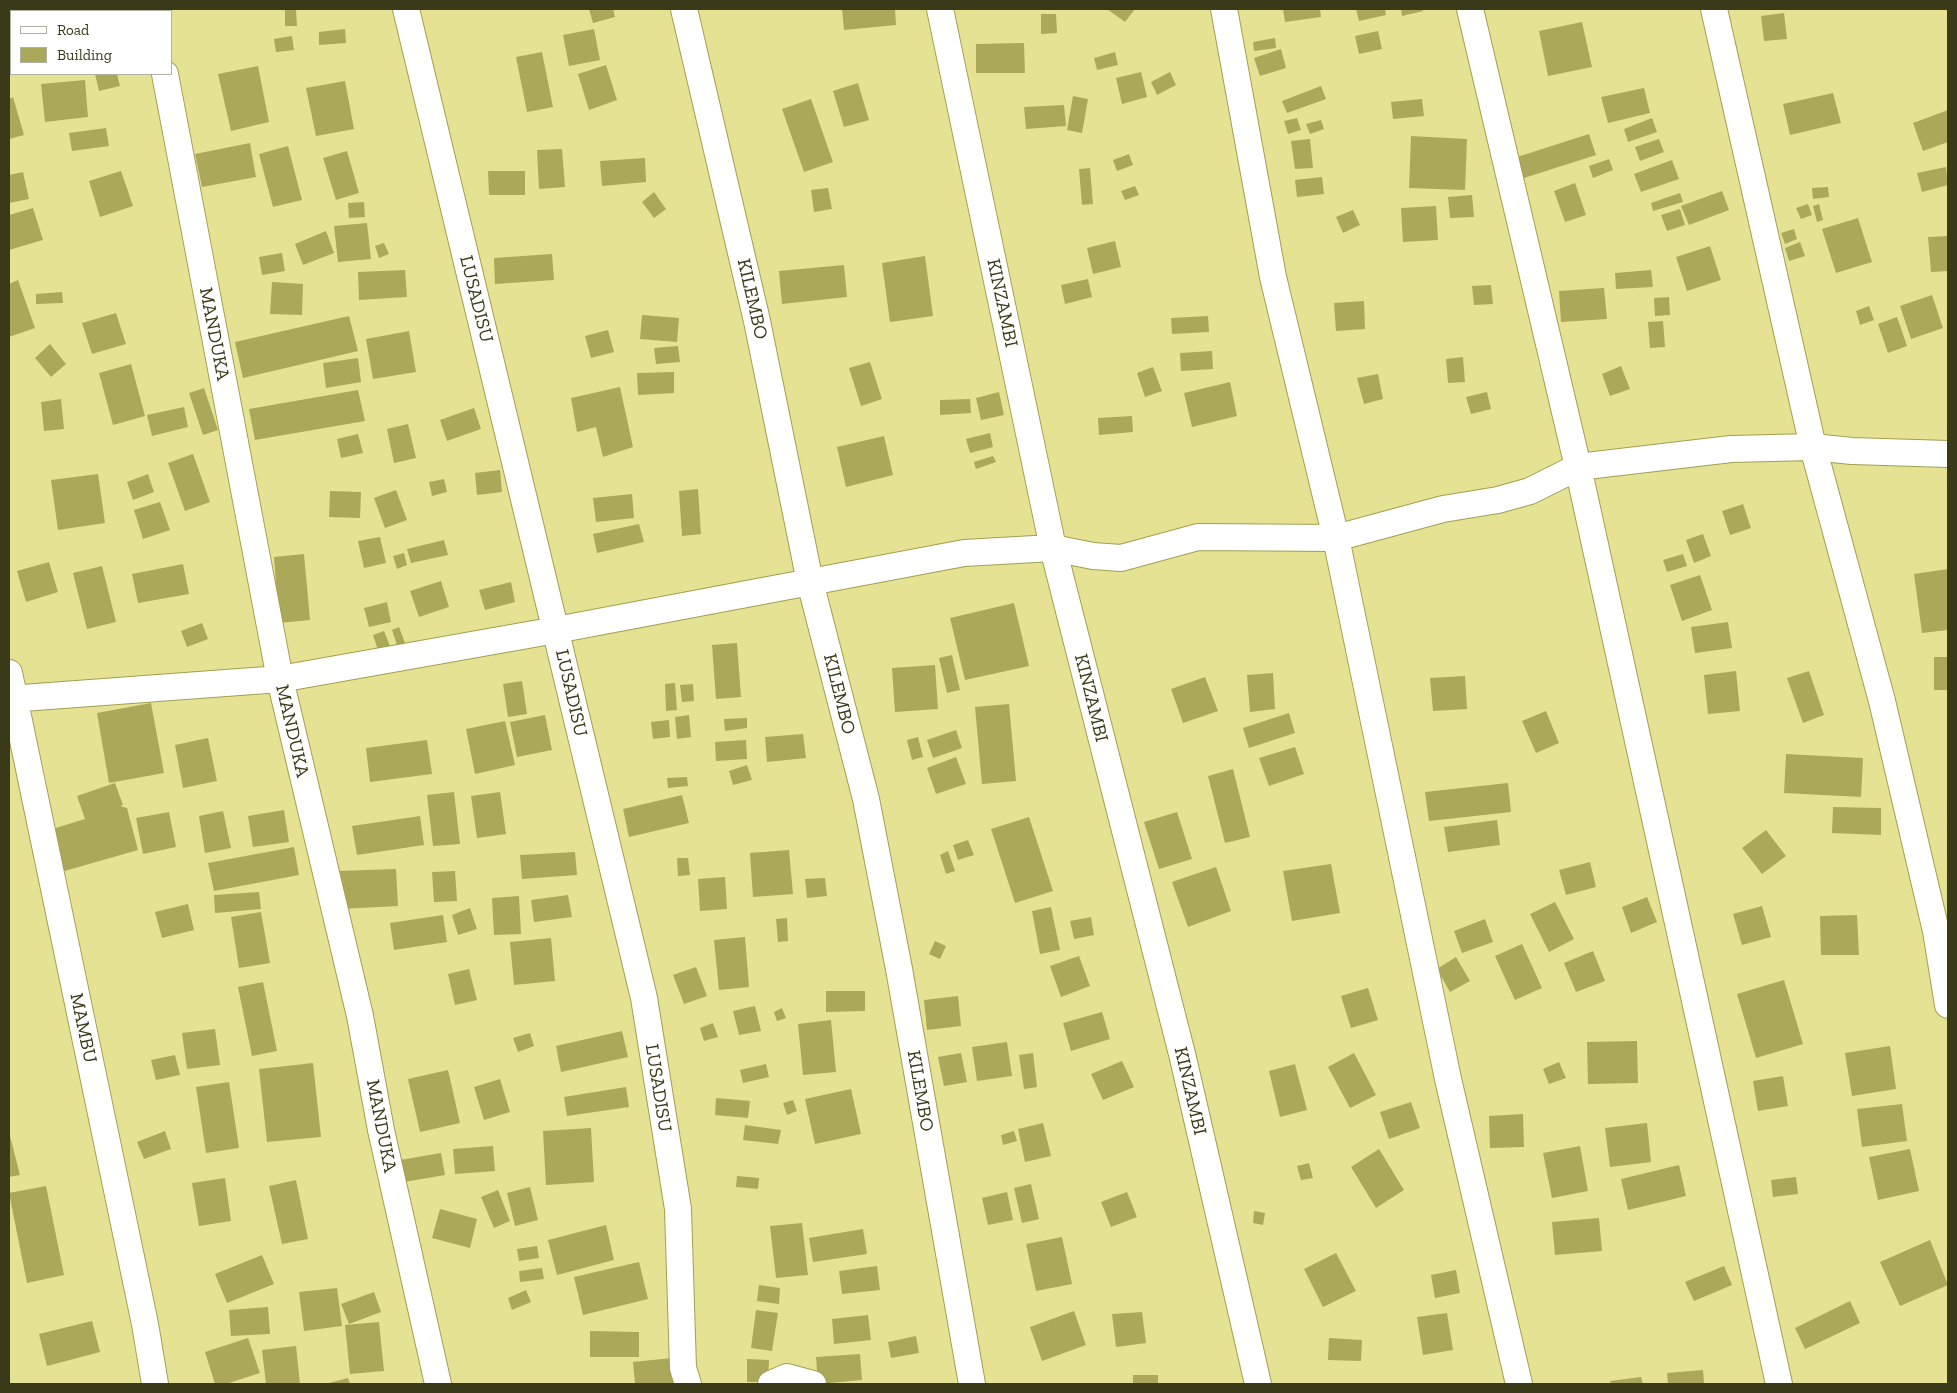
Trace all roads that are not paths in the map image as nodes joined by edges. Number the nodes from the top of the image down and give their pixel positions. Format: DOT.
graph roads {
  1 [pos="406,9"];
  2 [pos="684,9"];
  3 [pos="940,9"];
  4 [pos="1224,9"];
  5 [pos="1470,9"];
  6 [pos="1714,9"];
  7 [pos="165,75"];
  8 [pos="1813,448"];
  9 [pos="1948,454"];
  10 [pos="1578,467"];
  11 [pos="1336,538"];
  12 [pos="1053,548"];
  13 [pos="810,582"];
  14 [pos="556,630"];
  15 [pos="9,673"];
  16 [pos="280,679"];
  17 [pos="11,699"];
  18 [pos="1948,1005"];
  19 [pos="156,1384"];
  20 [pos="438,1384"];
  21 [pos="688,1384"];
  22 [pos="771,1384"];
  23 [pos="813,1384"];
  24 [pos="967,1384"];
  25 [pos="1258,1384"];
  26 [pos="1518,1384"];
  27 [pos="1779,1384"];
  1 -- 14 [label="street, LUSADISU"];
  2 -- 13 [label="street, KILEMBO"];
  3 -- 12 [label="street, KINZAMBI"];
  4 -- 11 [label="street"];
  5 -- 10 [label="street"];
  6 -- 8 [label="street"];
  7 -- 16 [label="street, MANDUKA"];
  8 -- 9 [label="street"];
  8 -- 10 [label="street"];
  8 -- 18 [label="street"];
  10 -- 11 [label="street"];
  10 -- 27 [label="street"];
  11 -- 12 [label="street"];
  11 -- 26 [label="street"];
  12 -- 13 [label="street"];
  12 -- 25 [label="street, KINZAMBI"];
  13 -- 14 [label="street"];
  13 -- 24 [label="street, KILEMBO"];
  14 -- 16 [label="street"];
  14 -- 21 [label="street, LUSADISU"];
  15 -- 17 [label="street, MAMBU"];
  16 -- 17 [label="street"];
  16 -- 20 [label="street, MANDUKA"];
  17 -- 19 [label="street, MAMBU"];
  22 -- 23 [label="street"];
}
